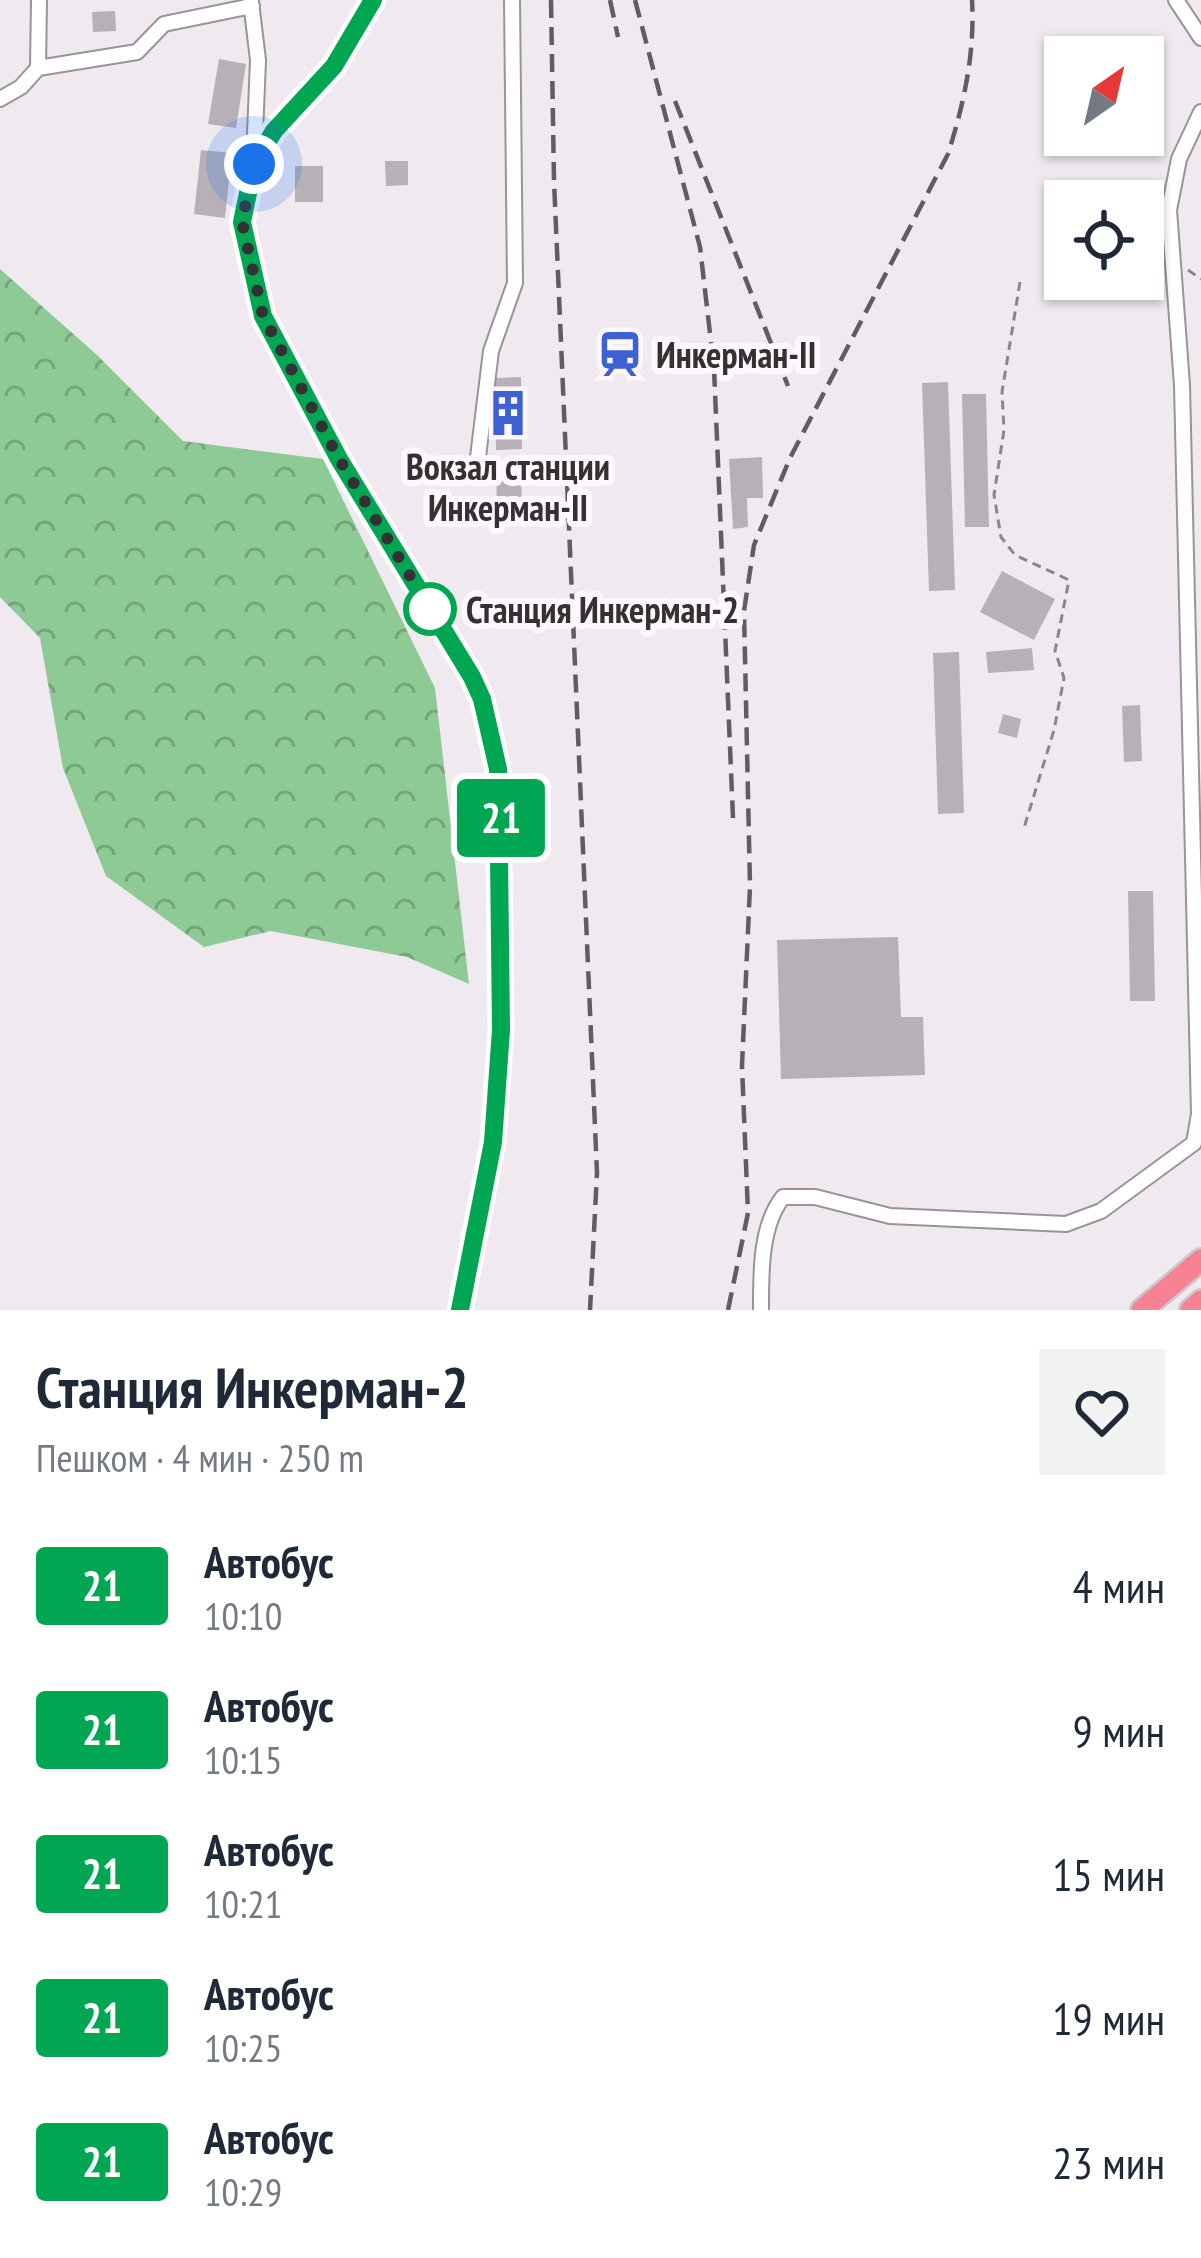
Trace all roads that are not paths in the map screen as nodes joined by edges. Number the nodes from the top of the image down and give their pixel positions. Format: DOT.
graph roads {
  1 [pos="39,0"];
  2 [pos="373,0"];
  3 [pos="512,0"];
  4 [pos="1175,0"];
  5 [pos="251,3"];
  6 [pos="1201,38"];
  7 [pos="38,68"];
  8 [pos="0,99"];
  9 [pos="1201,112"];
  10 [pos="254,164"];
  11 [pos="478,458"];
  12 [pos="1201,1260"];
  13 [pos="1201,1301"];
  14 [pos="460,1310"];
  15 [pos="761,1310"];
  16 [pos="1142,1310"];
  17 [pos="1191,1310"];
  1 -- 7 [label="street"];
  2 -- 10 [label="main road"];
  3 -- 11 [label="street"];
  4 -- 6 [label="street"];
  5 -- 7 [label="street"];
  5 -- 10 [label="street"];
  7 -- 8 [label="street"];
  9 -- 15 [label="street"];
  10 -- 14 [label="main road"];
  12 -- 16 [label="highway"];
  13 -- 17 [label="highway"];
}
